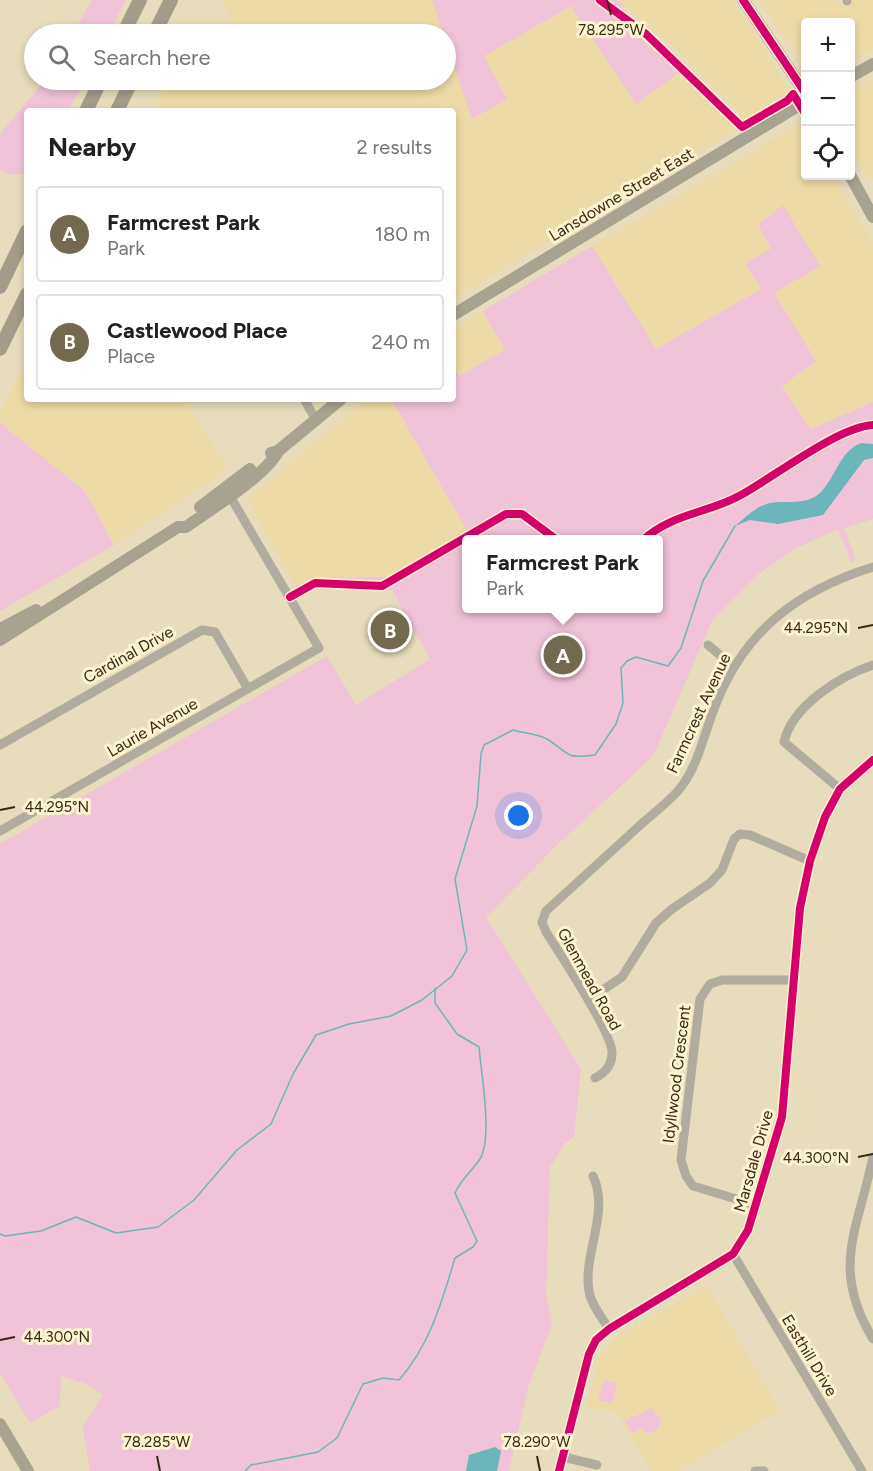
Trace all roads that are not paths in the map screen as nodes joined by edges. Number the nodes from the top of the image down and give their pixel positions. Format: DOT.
graph roads {
  1 [pos="140,0"];
  2 [pos="171,0"];
  3 [pos="743,0"];
  4 [pos="128,24"];
  5 [pos="159,24"];
  6 [pos="873,64"];
  7 [pos="855,74"];
  8 [pos="801,87"];
  9 [pos="96,90"];
  10 [pos="127,90"];
  11 [pos="801,104"];
  12 [pos="87,108"];
  13 [pos="118,108"];
  14 [pos="853,180"];
  15 [pos="873,217"];
  16 [pos="24,237"];
  17 [pos="0,287"];
  18 [pos="24,300"];
  19 [pos="456,313"];
  20 [pos="0,349"];
  21 [pos="306,402"];
  22 [pos="337,402"];
  23 [pos="316,420"];
  24 [pos="227,492"];
  25 [pos="873,567"];
  26 [pos="65,597"];
  27 [pos="0,629"];
  28 [pos="0,640"];
  29 [pos="708,645"];
  30 [pos="873,665"];
  31 [pos="733,666"];
  32 [pos="248,689"];
  33 [pos="0,745"];
  34 [pos="873,760"];
  35 [pos="840,789"];
  36 [pos="0,831"];
  37 [pos="810,861"];
  38 [pos="542,922"];
  39 [pos="794,980"];
  40 [pos="588,1000"];
  41 [pos="595,1078"];
  42 [pos="873,1157"];
  43 [pos="593,1176"];
  44 [pos="756,1205"];
  45 [pos="732,1254"];
  46 [pos="609,1329"];
  47 [pos="873,1339"];
  48 [pos="0,1424"];
  49 [pos="563,1457"];
  50 [pos="597,1465"];
  51 [pos="28,1471"];
  52 [pos="559,1471"];
  53 [pos="755,1471"];
  54 [pos="764,1471"];
  55 [pos="862,1471"];
  1 -- 4 [label="highway"];
  2 -- 5 [label="highway"];
  3 -- 8 [label="main road"];
  6 -- 7 [label="main road"];
  9 -- 12 [label="highway"];
  10 -- 13 [label="highway"];
  11 -- 19 [label="main road, Lansdowne Street East"];
  14 -- 15 [label="main road"];
  16 -- 17 [label="highway"];
  18 -- 20 [label="highway"];
  21 -- 23 [label="street"];
  22 -- 23 [label="main road"];
  23 -- 24 [label="main road"];
  24 -- 26 [label="main road"];
  24 -- 32 [label="street, Laurie Avenue"];
  25 -- 31 [label="street, Farmcrest Avenue"];
  26 -- 27 [label="main road"];
  26 -- 28 [label="main road"];
  29 -- 31 [label="street"];
  30 -- 35 [label="street"];
  31 -- 38 [label="street, Farmcrest Avenue"];
  32 -- 33 [label="street, Cardinal Drive"];
  32 -- 36 [label="street, Laurie Avenue"];
  34 -- 35 [label="street, Marsdale Drive"];
  35 -- 37 [label="street, Marsdale Drive"];
  37 -- 39 [label="street, Marsdale Drive"];
  37 -- 40 [label="street"];
  38 -- 40 [label="street, Glenmead Road"];
  39 -- 44 [label="street, Marsdale Drive"];
  39 -- 44 [label="street, Idyllwood Crescent"];
  40 -- 41 [label="street, Glenmead Road"];
  42 -- 47 [label="street"];
  43 -- 46 [label="street"];
  44 -- 45 [label="street, Marsdale Drive"];
  45 -- 46 [label="street, Marsdale Drive"];
  45 -- 55 [label="street, Easthill Drive"];
  46 -- 49 [label="street, Marsdale Drive"];
  48 -- 51 [label="main road"];
  49 -- 50 [label="street"];
  49 -- 52 [label="street, Marsdale Drive"];
  53 -- 54 [label="street"];
}
